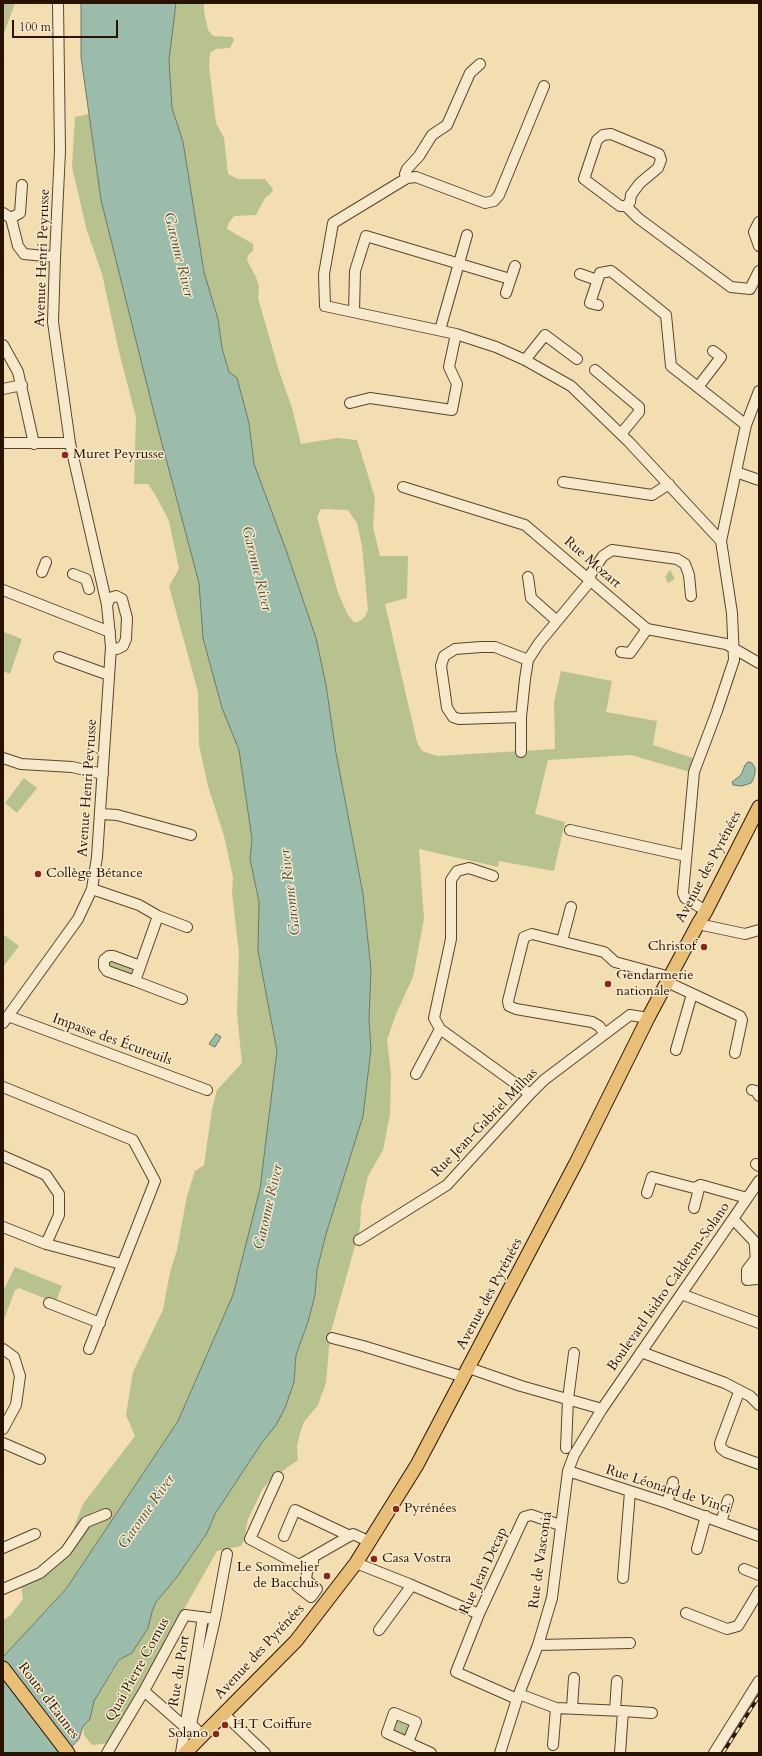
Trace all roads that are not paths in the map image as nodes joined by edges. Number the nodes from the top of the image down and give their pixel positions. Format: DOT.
graph roads {
  1 [pos="58,3"];
  2 [pos="480,64"];
  3 [pos="544,86"];
  4 [pos="407,178"];
  5 [pos="22,185"];
  6 [pos="626,206"];
  7 [pos="7,216"];
  8 [pos="759,222"];
  9 [pos="467,235"];
  10 [pos="759,246"];
  11 [pos="54,257"];
  12 [pos="459,263"];
  13 [pos="515,266"];
  14 [pos="759,271"];
  15 [pos="580,274"];
  16 [pos="510,279"];
  17 [pos="597,280"];
  18 [pos="506,293"];
  19 [pos="598,305"];
  20 [pos="354,312"];
  21 [pos="440,330"];
  22 [pos="456,334"];
  23 [pos="3,345"];
  24 [pos="713,351"];
  25 [pos="578,359"];
  26 [pos="525,360"];
  27 [pos="595,370"];
  28 [pos="22,385"];
  29 [pos="698,387"];
  30 [pos="3,388"];
  31 [pos="759,391"];
  32 [pos="350,403"];
  33 [pos="746,424"];
  34 [pos="621,434"];
  35 [pos="3,443"];
  36 [pos="70,443"];
  37 [pos="34,444"];
  38 [pos="736,472"];
  39 [pos="759,480"];
  40 [pos="563,482"];
  41 [pos="669,484"];
  42 [pos="403,487"];
  43 [pos="721,542"];
  44 [pos="46,562"];
  45 [pos="42,572"];
  46 [pos="73,574"];
  47 [pos="528,576"];
  48 [pos="589,579"];
  49 [pos="104,588"];
  50 [pos="3,590"];
  51 [pos="691,596"];
  52 [pos="107,605"];
  53 [pos="558,622"];
  54 [pos="647,629"];
  55 [pos="110,632"];
  56 [pos="111,647"];
  57 [pos="734,649"];
  58 [pos="621,652"];
  59 [pos="59,657"];
  60 [pos="528,660"];
  61 [pos="759,663"];
  62 [pos="109,675"];
  63 [pos="521,717"];
  64 [pos="521,752"];
  65 [pos="3,758"];
  66 [pos="103,774"];
  67 [pos="759,807"];
  68 [pos="100,814"];
  69 [pos="570,830"];
  70 [pos="191,835"];
  71 [pos="686,856"];
  72 [pos="493,876"];
  73 [pos="92,889"];
  74 [pos="571,906"];
  75 [pos="706,912"];
  76 [pos="158,916"];
  77 [pos="698,924"];
  78 [pos="187,926"];
  79 [pos="759,930"];
  80 [pos="562,942"];
  81 [pos="140,966"];
  82 [pos="668,979"];
  83 [pos="135,981"];
  84 [pos="692,994"];
  85 [pos="182,999"];
  86 [pos="648,1018"];
  87 [pos="6,1020"];
  88 [pos="440,1029"];
  89 [pos="605,1034"];
  90 [pos="676,1050"];
  91 [pos="735,1053"];
  92 [pos="416,1074"];
  93 [pos="3,1087"];
  94 [pos="207,1090"];
  95 [pos="530,1094"];
  96 [pos="3,1156"];
  97 [pos="759,1181"];
  98 [pos="700,1185"];
  99 [pos="647,1193"];
  100 [pos="747,1198"];
  101 [pos="694,1208"];
  102 [pos="733,1219"];
  103 [pos="3,1227"];
  104 [pos="359,1240"];
  105 [pos="46,1244"];
  106 [pos="756,1258"];
  107 [pos="121,1264"];
  108 [pos="681,1294"];
  109 [pos="49,1303"];
  110 [pos="100,1323"];
  111 [pos="759,1323"];
  112 [pos="332,1338"];
  113 [pos="3,1349"];
  114 [pos="89,1349"];
  115 [pos="641,1352"];
  116 [pos="574,1353"];
  117 [pos="467,1372"];
  118 [pos="739,1392"];
  119 [pos="568,1399"];
  120 [pos="759,1405"];
  121 [pos="602,1408"];
  122 [pos="3,1429"];
  123 [pos="3,1443"];
  124 [pos="566,1448"];
  125 [pos="40,1459"];
  126 [pos="759,1464"];
  127 [pos="568,1471"];
  128 [pos="278,1476"];
  129 [pos="673,1482"];
  130 [pos="630,1492"];
  131 [pos="728,1500"];
  132 [pos="667,1503"];
  133 [pos="106,1514"];
  134 [pos="706,1516"];
  135 [pos="721,1522"];
  136 [pos="560,1525"];
  137 [pos="35,1534"];
  138 [pos="284,1536"];
  139 [pos="350,1536"];
  140 [pos="759,1536"];
  141 [pos="370,1542"];
  142 [pos="3,1548"];
  143 [pos="696,1549"];
  144 [pos="227,1554"];
  145 [pos="313,1558"];
  146 [pos="356,1563"];
  147 [pos="744,1569"];
  148 [pos="759,1575"];
  149 [pos="623,1578"];
  150 [pos="412,1585"];
  151 [pos="297,1586"];
  152 [pos="3,1589"];
  153 [pos="759,1591"];
  154 [pos="314,1593"];
  155 [pos="326,1602"];
  156 [pos="686,1613"];
  157 [pos="479,1614"];
  158 [pos="203,1617"];
  159 [pos="214,1619"];
  160 [pos="379,1630"];
  161 [pos="630,1644"];
  162 [pos="538,1646"];
  163 [pos="3,1668"];
  164 [pos="574,1678"];
  165 [pos="617,1681"];
  166 [pos="759,1681"];
  167 [pos="144,1691"];
  168 [pos="518,1696"];
  169 [pos="556,1708"];
  170 [pos="572,1708"];
  171 [pos="619,1711"];
  172 [pos="652,1712"];
  173 [pos="224,1714"];
  174 [pos="185,1727"];
  175 [pos="202,1735"];
  176 [pos="408,1742"];
  177 [pos="553,1745"];
  178 [pos="68,1753"];
  179 [pos="106,1753"];
  180 [pos="181,1753"];
  181 [pos="185,1753"];
  182 [pos="265,1753"];
  183 [pos="432,1753"];
  184 [pos="500,1753"];
  185 [pos="620,1753"];
  186 [pos="714,1753"];
  1 -- 11 [label="street, Avenue Henri Peyrusse"];
  2 -- 4 [label="street"];
  3 -- 4 [label="street"];
  4 -- 20 [label="street"];
  5 -- 7 [label="street"];
  6 -- 6 [label="street"];
  6 -- 14 [label="street"];
  7 -- 11 [label="street"];
  8 -- 10 [label="street"];
  9 -- 12 [label="street"];
  11 -- 36 [label="street, Avenue Henri Peyrusse"];
  12 -- 16 [label="street"];
  12 -- 20 [label="street"];
  12 -- 21 [label="street"];
  13 -- 16 [label="street"];
  15 -- 17 [label="street"];
  16 -- 18 [label="street"];
  17 -- 19 [label="street"];
  17 -- 29 [label="street"];
  20 -- 21 [label="street"];
  21 -- 22 [label="street"];
  22 -- 26 [label="street"];
  22 -- 32 [label="street"];
  23 -- 28 [label="street"];
  24 -- 29 [label="street"];
  25 -- 26 [label="street"];
  26 -- 34 [label="street"];
  27 -- 34 [label="street"];
  28 -- 30 [label="street"];
  28 -- 37 [label="street"];
  29 -- 33 [label="street"];
  31 -- 33 [label="street"];
  33 -- 38 [label="street"];
  34 -- 41 [label="street"];
  35 -- 37 [label="street"];
  36 -- 37 [label="street"];
  36 -- 49 [label="street, Avenue Henri Peyrusse"];
  38 -- 39 [label="street"];
  38 -- 43 [label="street"];
  40 -- 41 [label="street"];
  41 -- 43 [label="street"];
  42 -- 48 [label="street, Rue Mozart"];
  43 -- 57 [label="street"];
  44 -- 45 [label="street"];
  46 -- 49 [label="street"];
  47 -- 53 [label="street"];
  48 -- 51 [label="street"];
  48 -- 53 [label="street"];
  48 -- 54 [label="street, Rue Mozart"];
  49 -- 52 [label="street, Avenue Henri Peyrusse"];
  50 -- 55 [label="street"];
  52 -- 55 [label="street, Avenue Henri Peyrusse"];
  52 -- 56 [label="street"];
  53 -- 60 [label="street"];
  54 -- 57 [label="street"];
  54 -- 58 [label="street"];
  55 -- 56 [label="street, Avenue Henri Peyrusse"];
  56 -- 62 [label="street, Avenue Henri Peyrusse"];
  57 -- 61 [label="street"];
  57 -- 71 [label="street"];
  59 -- 62 [label="street"];
  60 -- 63 [label="street"];
  60 -- 63 [label="street"];
  62 -- 66 [label="street, Avenue Henri Peyrusse"];
  63 -- 64 [label="street"];
  65 -- 66 [label="street"];
  66 -- 68 [label="street, Avenue Henri Peyrusse"];
  67 -- 75 [label="main road, Avenue des Pyrénées"];
  68 -- 70 [label="street"];
  68 -- 73 [label="street, Avenue Henri Peyrusse"];
  69 -- 71 [label="street"];
  71 -- 75 [label="street"];
  72 -- 88 [label="street"];
  73 -- 76 [label="street"];
  73 -- 87 [label="street, Avenue Henri Peyrusse"];
  74 -- 80 [label="street"];
  75 -- 77 [label="main road, Avenue des Pyrénées"];
  76 -- 78 [label="street"];
  76 -- 81 [label="street"];
  77 -- 79 [label="street"];
  77 -- 82 [label="main road, Avenue des Pyrénées"];
  80 -- 82 [label="street"];
  80 -- 89 [label="street"];
  81 -- 83 [label="street"];
  81 -- 83 [label="street"];
  82 -- 84 [label="street"];
  82 -- 86 [label="main road, Avenue des Pyrénées"];
  83 -- 85 [label="street"];
  84 -- 90 [label="street"];
  84 -- 91 [label="street"];
  86 -- 89 [label="street, Rue Jean-Gabriel Milhas"];
  86 -- 117 [label="main road, Avenue des Pyrénées"];
  87 -- 94 [label="street, Impasse des Écureuils"];
  88 -- 92 [label="street"];
  88 -- 95 [label="street"];
  89 -- 95 [label="street, Rue Jean-Gabriel Milhas"];
  93 -- 107 [label="street"];
  95 -- 104 [label="street, Rue Jean-Gabriel Milhas"];
  96 -- 105 [label="street"];
  97 -- 100 [label="street, Boulevard Isidro Calderon-Solano"];
  98 -- 99 [label="street"];
  98 -- 100 [label="street"];
  98 -- 101 [label="street"];
  100 -- 102 [label="street, Boulevard Isidro Calderon-Solano"];
  102 -- 106 [label="street"];
  102 -- 108 [label="street, Boulevard Isidro Calderon-Solano"];
  103 -- 105 [label="street"];
  105 -- 107 [label="street"];
  107 -- 110 [label="street"];
  108 -- 111 [label="street"];
  108 -- 115 [label="street, Boulevard Isidro Calderon-Solano"];
  109 -- 110 [label="street"];
  110 -- 114 [label="street"];
  112 -- 117 [label="street"];
  113 -- 122 [label="street"];
  115 -- 118 [label="street"];
  115 -- 121 [label="street, Boulevard Isidro Calderon-Solano"];
  116 -- 119 [label="street"];
  117 -- 119 [label="street"];
  117 -- 141 [label="main road, Avenue des Pyrénées"];
  118 -- 120 [label="street"];
  118 -- 126 [label="street"];
  119 -- 121 [label="street"];
  119 -- 124 [label="street"];
  121 -- 127 [label="street, Rue de Vasconia"];
  123 -- 125 [label="street"];
  127 -- 130 [label="street, Rue Léonard de Vinci"];
  127 -- 136 [label="street, Rue de Vasconia"];
  128 -- 145 [label="street"];
  129 -- 132 [label="street"];
  130 -- 132 [label="street, Rue Léonard de Vinci"];
  130 -- 149 [label="street"];
  131 -- 135 [label="street"];
  132 -- 134 [label="street, Rue Léonard de Vinci"];
  133 -- 152 [label="street"];
  134 -- 135 [label="street, Rue Léonard de Vinci"];
  134 -- 143 [label="street"];
  135 -- 140 [label="street, Rue Léonard de Vinci"];
  136 -- 157 [label="street, Rue Jean Decap"];
  136 -- 162 [label="street, Rue de Vasconia"];
  137 -- 142 [label="street"];
  138 -- 139 [label="street"];
  139 -- 141 [label="street"];
  139 -- 145 [label="street"];
  141 -- 146 [label="main road, Avenue des Pyrénées"];
  144 -- 159 [label="street"];
  145 -- 154 [label="street"];
  146 -- 150 [label="street"];
  146 -- 155 [label="main road, Avenue des Pyrénées"];
  147 -- 148 [label="street"];
  150 -- 157 [label="street"];
  150 -- 160 [label="street"];
  151 -- 154 [label="street"];
  153 -- 156 [label="street"];
  154 -- 155 [label="street"];
  155 -- 173 [label="main road, Avenue des Pyrénées"];
  157 -- 168 [label="street, Rue Jean Decap"];
  158 -- 159 [label="street"];
  158 -- 167 [label="street, Quai Pierre Cornus"];
  158 -- 174 [label="street, Rue du Port"];
  159 -- 175 [label="street"];
  161 -- 162 [label="street"];
  162 -- 168 [label="street, Rue de Vasconia"];
  163 -- 178 [label="main road, Route d'Eaunes"];
  164 -- 170 [label="street"];
  165 -- 171 [label="street"];
  166 -- 186 [label="street"];
  167 -- 174 [label="street"];
  167 -- 179 [label="street, Quai Pierre Cornus"];
  168 -- 169 [label="street"];
  168 -- 184 [label="street, Rue de Vasconia"];
  169 -- 170 [label="street"];
  169 -- 177 [label="street"];
  170 -- 171 [label="street"];
  171 -- 172 [label="street"];
  171 -- 185 [label="street"];
  173 -- 175 [label="main road, Avenue des Pyrénées"];
  173 -- 182 [label="street"];
  174 -- 180 [label="street, Rue du Port"];
  175 -- 181 [label="main road, Avenue des Pyrénées"];
  176 -- 183 [label="street"];
}
